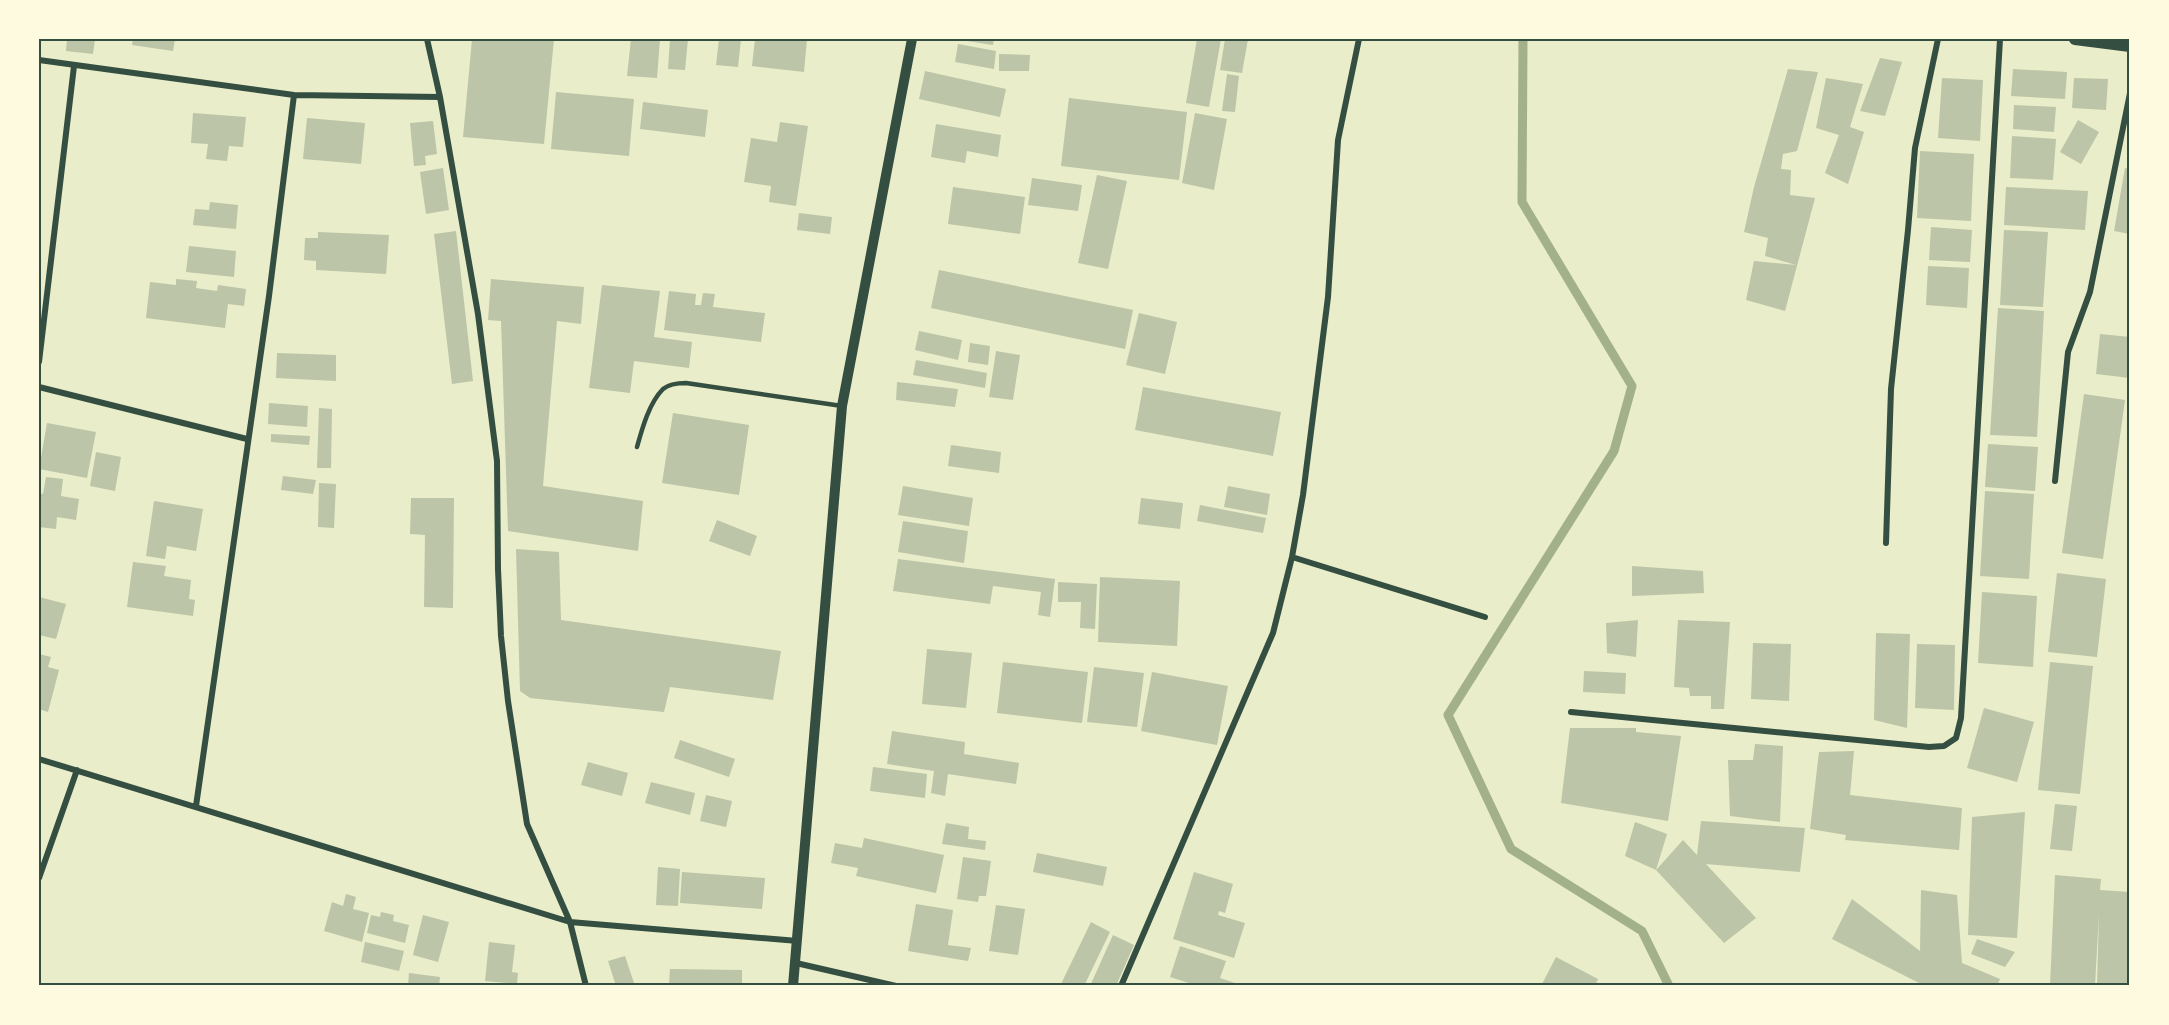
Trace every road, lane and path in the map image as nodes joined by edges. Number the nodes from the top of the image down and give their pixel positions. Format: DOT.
graph roads {
  1 [pos="428,39"];
  2 [pos="912,39"];
  3 [pos="1359,39"];
  4 [pos="1938,39"];
  5 [pos="2000,39"];
  6 [pos="2075,39"];
  7 [pos="2130,46"];
  8 [pos="39,60"];
  9 [pos="74,66"];
  10 [pos="2130,93"];
  11 [pos="294,95"];
  12 [pos="440,96"];
  13 [pos="39,362"];
  14 [pos="39,387"];
  15 [pos="842,406"];
  16 [pos="247,438"];
  17 [pos="637,447"];
  18 [pos="2055,481"];
  19 [pos="1886,543"];
  20 [pos="1292,557"];
  21 [pos="1485,617"];
  22 [pos="1571,712"];
  23 [pos="39,759"];
  24 [pos="77,770"];
  25 [pos="196,806"];
  26 [pos="39,878"];
  27 [pos="570,922"];
  28 [pos="798,941"];
  29 [pos="796,963"];
  30 [pos="586,986"];
  31 [pos="793,986"];
  32 [pos="896,986"];
  33 [pos="1121,986"];
  1 -- 12 [label="street"];
  2 -- 15 [label="street"];
  3 -- 20 [label="street"];
  4 -- 19 [label="street"];
  5 -- 22 [label="street"];
  6 -- 7 [label="main road"];
  8 -- 9 [label="street"];
  9 -- 11 [label="street"];
  9 -- 13 [label="street"];
  10 -- 18 [label="street"];
  11 -- 12 [label="street"];
  11 -- 16 [label="street"];
  12 -- 27 [label="street"];
  14 -- 16 [label="street"];
  15 -- 17 [label="lane"];
  15 -- 28 [label="street"];
  16 -- 25 [label="street"];
  20 -- 21 [label="street"];
  20 -- 33 [label="street"];
  23 -- 24 [label="street"];
  24 -- 25 [label="street"];
  24 -- 26 [label="street"];
  25 -- 27 [label="street"];
  27 -- 28 [label="street"];
  27 -- 30 [label="street"];
  28 -- 29 [label="street"];
  29 -- 31 [label="street"];
  29 -- 32 [label="street"];
}
